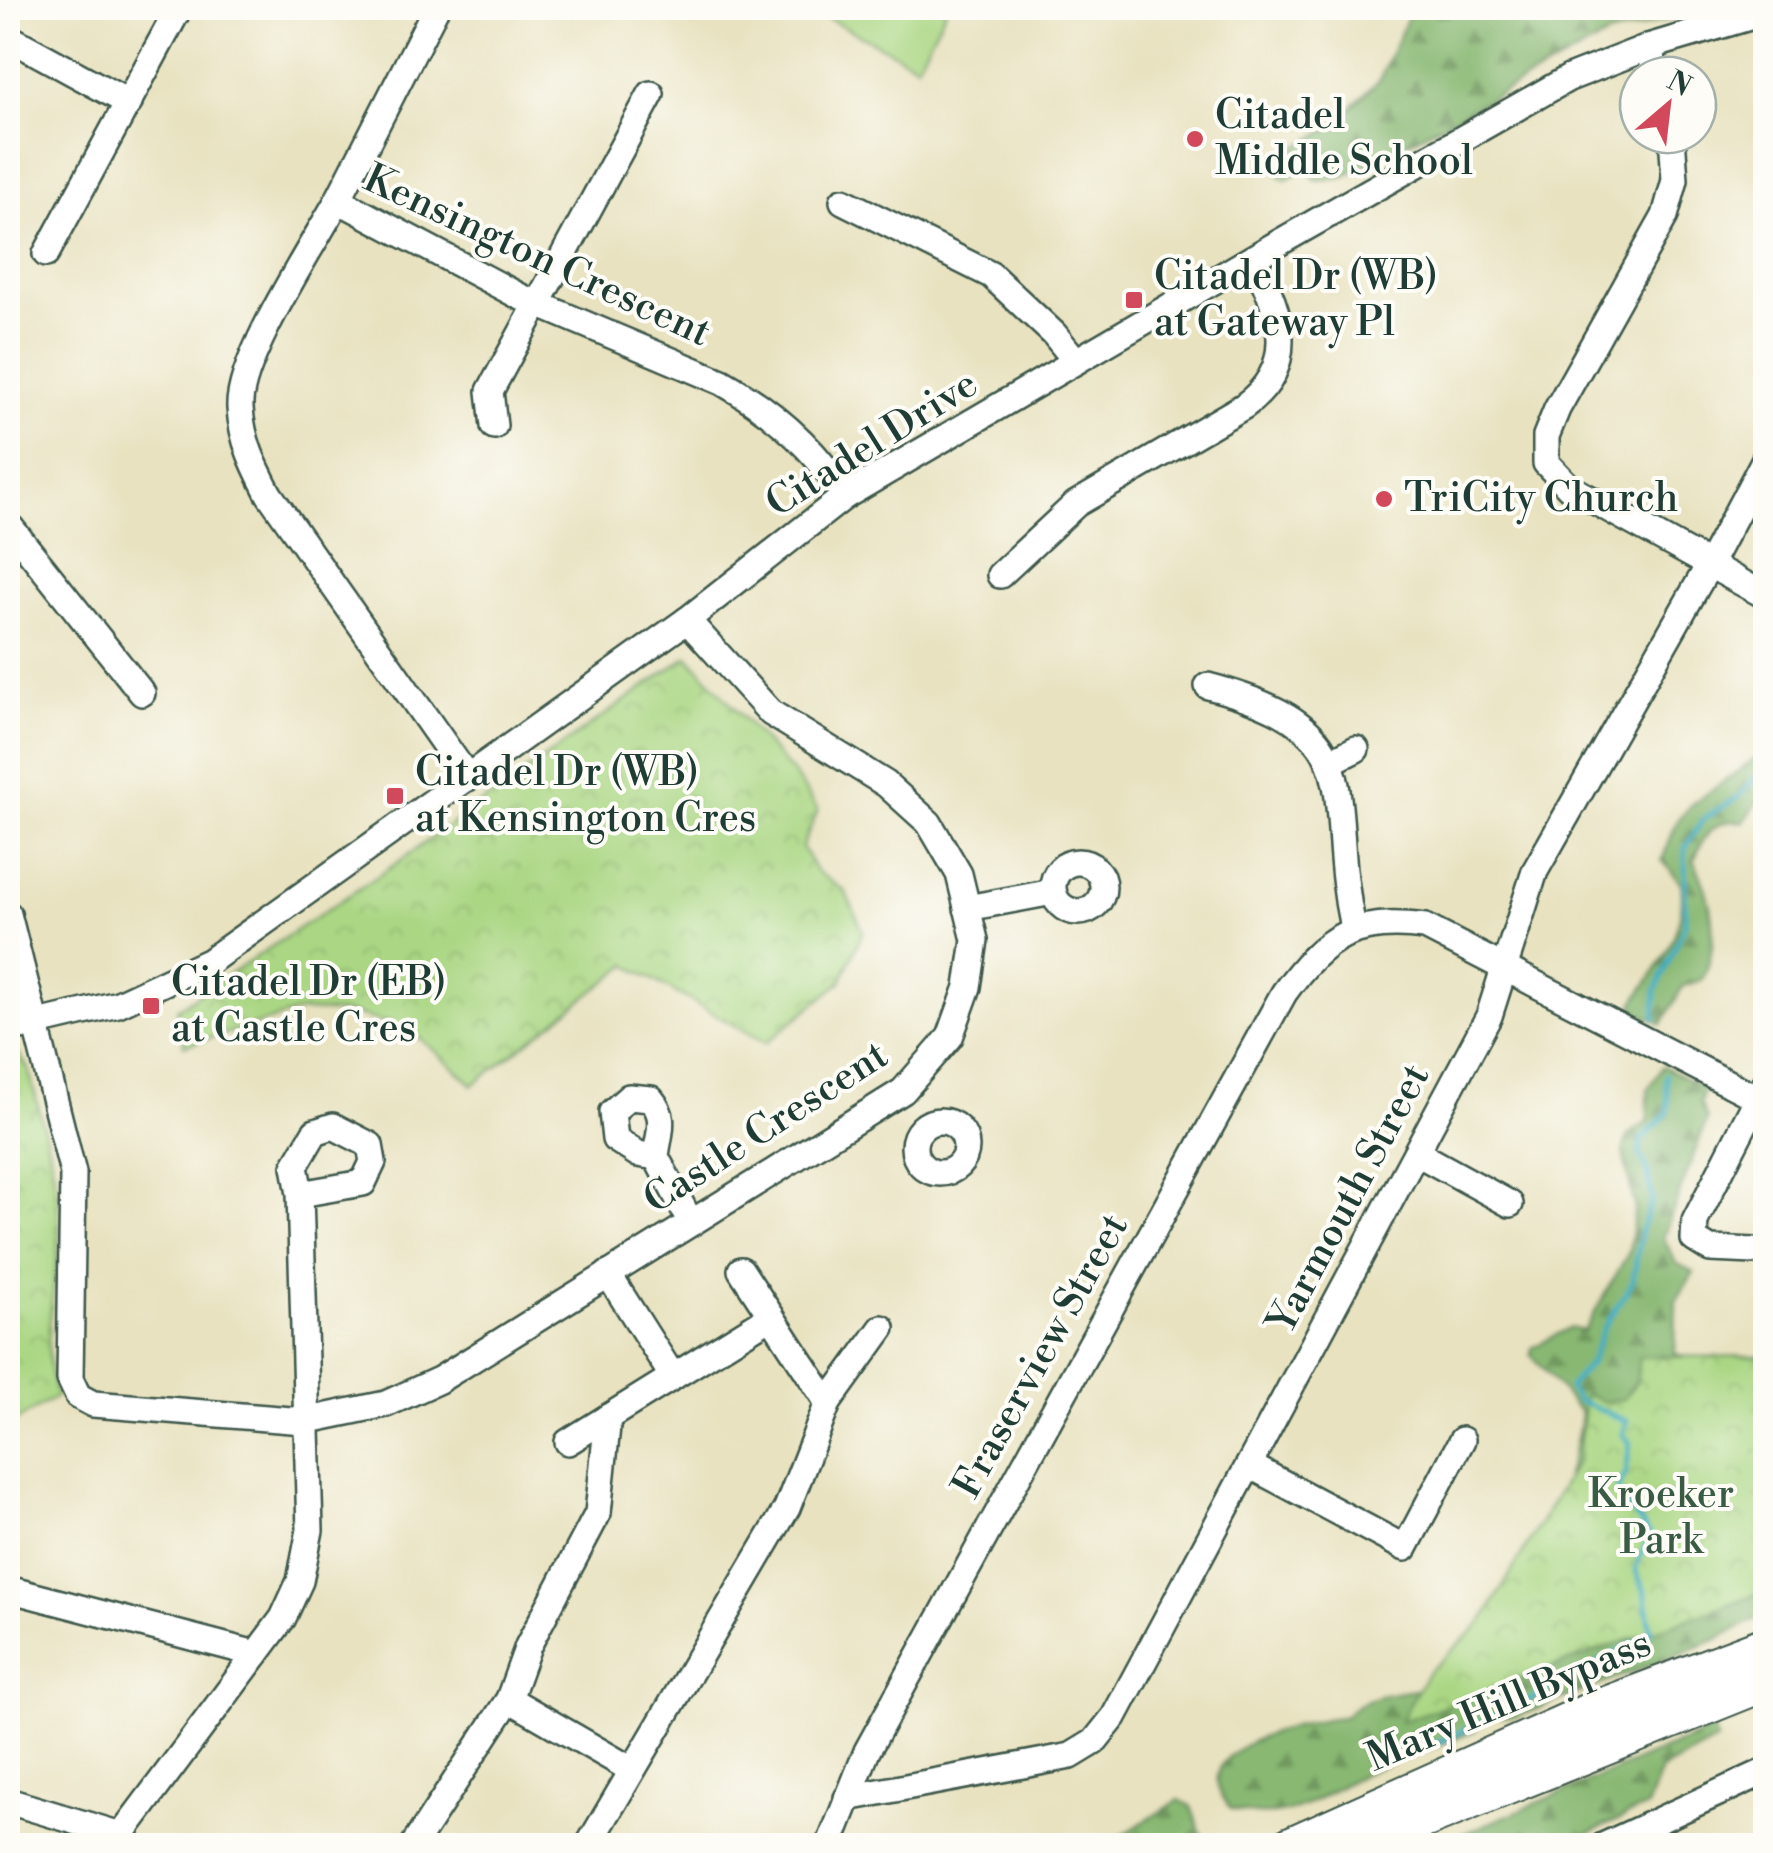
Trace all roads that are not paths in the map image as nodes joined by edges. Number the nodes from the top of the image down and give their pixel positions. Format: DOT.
graph roads {
  1 [pos="179,8"];
  2 [pos="436,8"];
  3 [pos="1766,12"];
  4 [pos="8,37"];
  5 [pos="1648,47"];
  6 [pos="1651,55"];
  7 [pos="650,94"];
  8 [pos="130,103"];
  9 [pos="1673,155"];
  10 [pos="338,200"];
  11 [pos="843,201"];
  12 [pos="46,254"];
  13 [pos="1252,260"];
  14 [pos="537,304"];
  15 [pos="1076,362"];
  16 [pos="494,426"];
  17 [pos="1766,457"];
  18 [pos="845,496"];
  19 [pos="10,530"];
  20 [pos="1709,565"];
  21 [pos="1000,575"];
  22 [pos="1766,596"];
  23 [pos="686,620"];
  24 [pos="1208,686"];
  25 [pos="142,693"];
  26 [pos="1356,749"];
  27 [pos="1330,762"];
  28 [pos="468,778"];
  29 [pos="1052,892"];
  30 [pos="967,908"];
  31 [pos="8,914"];
  32 [pos="1354,928"];
  33 [pos="1501,967"];
  34 [pos="38,1022"];
  35 [pos="8,1030"];
  36 [pos="1761,1090"];
  37 [pos="903,1091"];
  38 [pos="922,1127"];
  39 [pos="1417,1154"];
  40 [pos="656,1157"];
  41 [pos="300,1194"];
  42 [pos="1510,1204"];
  43 [pos="692,1223"];
  44 [pos="1755,1251"];
  45 [pos="741,1270"];
  46 [pos="608,1274"];
  47 [pos="771,1316"];
  48 [pos="882,1328"];
  49 [pos="673,1376"];
  50 [pos="828,1403"];
  51 [pos="608,1417"];
  52 [pos="304,1421"];
  53 [pos="1462,1440"];
  54 [pos="568,1442"];
  55 [pos="1250,1464"];
  56 [pos="8,1589"];
  57 [pos="1766,1646"];
  58 [pos="256,1654"];
  59 [pos="1766,1681"];
  60 [pos="509,1698"];
  61 [pos="632,1770"];
  62 [pos="1766,1771"];
  63 [pos="847,1798"];
  64 [pos="8,1801"];
  65 [pos="413,1846"];
  66 [pos="588,1846"];
  67 [pos="829,1846"];
  68 [pos="1291,1846"];
  69 [pos="1356,1846"];
  70 [pos="1603,1846"];
  1 -- 8 [label="street"];
  2 -- 10 [label="street"];
  3 -- 5 [label="street, Citadel Drive"];
  4 -- 8 [label="street"];
  5 -- 6 [label="street"];
  5 -- 13 [label="street, Citadel Drive"];
  7 -- 14 [label="street"];
  8 -- 12 [label="street"];
  9 -- 20 [label="street"];
  10 -- 14 [label="street, Kensington Crescent"];
  10 -- 28 [label="street, Kensington Crescent"];
  11 -- 15 [label="street"];
  13 -- 15 [label="street, Citadel Drive"];
  13 -- 21 [label="street"];
  14 -- 16 [label="street"];
  14 -- 18 [label="street, Kensington Crescent"];
  15 -- 18 [label="street, Citadel Drive"];
  17 -- 20 [label="street, Yarmouth Street"];
  18 -- 23 [label="street, Citadel Drive"];
  19 -- 25 [label="street"];
  20 -- 22 [label="street"];
  20 -- 33 [label="street, Yarmouth Street"];
  23 -- 28 [label="street, Citadel Drive"];
  23 -- 30 [label="street, Castle Crescent"];
  24 -- 27 [label="street"];
  26 -- 27 [label="street"];
  27 -- 32 [label="street"];
  28 -- 34 [label="street, Citadel Drive"];
  29 -- 30 [label="street"];
  30 -- 37 [label="street, Castle Crescent"];
  31 -- 34 [label="street"];
  32 -- 33 [label="street"];
  32 -- 63 [label="street, Fraserview Street"];
  33 -- 36 [label="street"];
  33 -- 39 [label="street, Yarmouth Street"];
  34 -- 35 [label="street, Citadel Drive"];
  34 -- 52 [label="street, Castle Crescent"];
  36 -- 44 [label="street"];
  37 -- 38 [label="street"];
  37 -- 43 [label="street, Castle Crescent"];
  39 -- 42 [label="street"];
  39 -- 55 [label="street, Yarmouth Street"];
  40 -- 43 [label="street"];
  41 -- 52 [label="street"];
  43 -- 46 [label="street, Castle Crescent"];
  45 -- 47 [label="street"];
  46 -- 49 [label="street"];
  46 -- 52 [label="street, Castle Crescent"];
  47 -- 49 [label="street"];
  47 -- 50 [label="street"];
  48 -- 50 [label="street"];
  49 -- 51 [label="street"];
  50 -- 61 [label="street"];
  51 -- 54 [label="street"];
  51 -- 60 [label="street"];
  52 -- 58 [label="street"];
  53 -- 55 [label="street"];
  55 -- 63 [label="street, Yarmouth Street"];
  56 -- 58 [label="street"];
  57 -- 68 [label="highway, Mary Hill Bypass"];
  58 -- 64 [label="street"];
  59 -- 69 [label="highway, Mary Hill Bypass"];
  60 -- 61 [label="street"];
  60 -- 65 [label="street"];
  61 -- 66 [label="street"];
  62 -- 70 [label="street"];
  63 -- 67 [label="street, Fraserview Street"];
}
